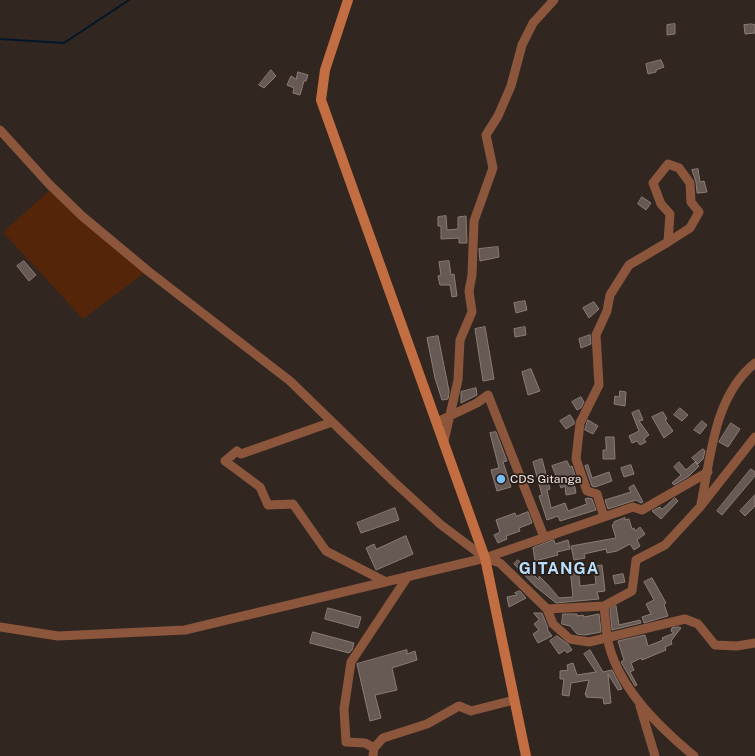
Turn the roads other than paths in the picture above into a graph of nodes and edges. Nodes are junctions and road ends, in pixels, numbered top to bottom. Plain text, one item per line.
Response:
1 (348, 0) edge
2 (554, 0) edge
3 (0, 130) edge
4 (668, 242) junction
5 (755, 363) edge
6 (450, 416) junction
7 (332, 422) junction
8 (437, 422) junction
9 (755, 438) edge
10 (444, 442) junction
11 (708, 472) junction
12 (700, 507) junction
13 (604, 517) junction
14 (544, 538) junction
15 (485, 558) junction
16 (408, 576) junction
17 (386, 582) junction
18 (604, 606) junction
19 (547, 609) junction
20 (0, 627) edge
21 (607, 637) junction
22 (755, 643) edge
23 (514, 700) junction
24 (639, 704) junction
25 (373, 752) edge
26 (526, 756) edge
27 (655, 756) edge
28 (694, 756) edge

1 - 8 main road
2 - 6 street
3 - 7 street
4 - 4 street
4 - 13 street
5 - 11 street
6 - 8 street
6 - 10 street
6 - 14 street
7 - 15 street
7 - 17 street
8 - 10 main road
9 - 12 street
10 - 15 main road
11 - 12 street
11 - 13 street
12 - 18 street
13 - 14 street
14 - 15 street
15 - 16 street
15 - 19 street
15 - 23 main road
16 - 17 street
16 - 25 street
17 - 20 street
18 - 19 street
18 - 21 street
19 - 21 street
21 - 22 street
21 - 24 street
23 - 25 street
23 - 26 main road
24 - 27 street
24 - 28 street

